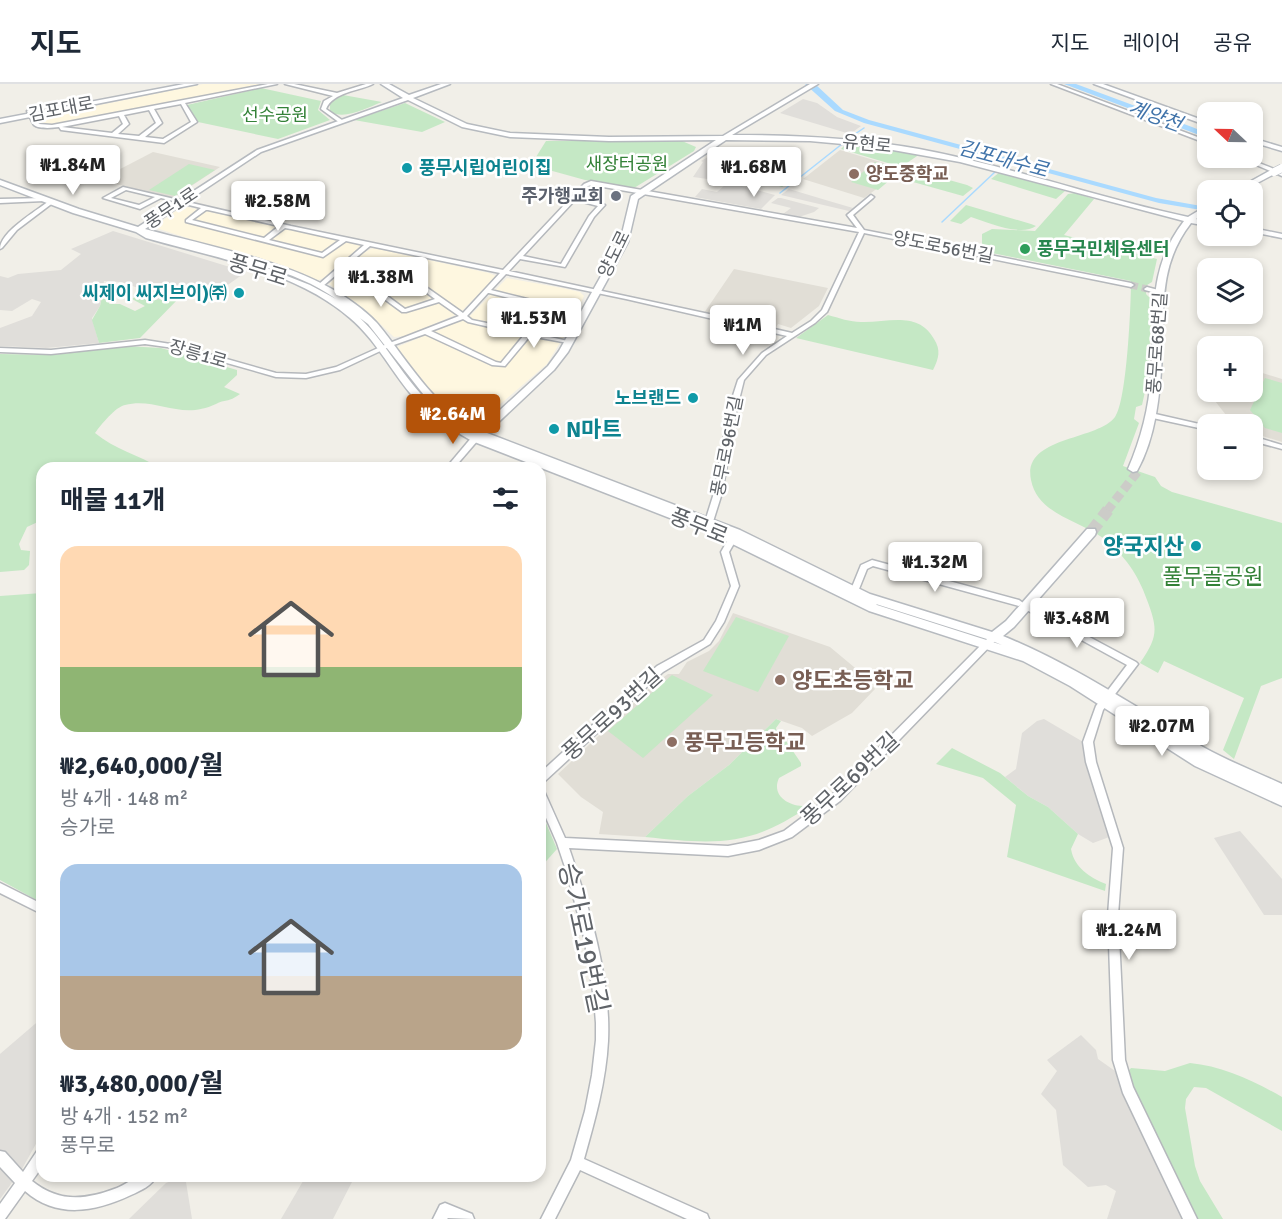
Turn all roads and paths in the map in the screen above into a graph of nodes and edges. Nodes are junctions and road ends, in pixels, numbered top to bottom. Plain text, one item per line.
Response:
1 (175, 84) edge
2 (194, 84) edge
3 (275, 84) edge
4 (287, 84) edge
5 (371, 84) edge
6 (384, 84) edge
7 (389, 84) edge
8 (446, 84) edge
9 (1053, 84) edge
10 (1098, 84) edge
11 (809, 87) edge
12 (337, 95) junction
13 (410, 97) junction
14 (182, 102) junction
15 (151, 108) junction
16 (30, 113) junction
17 (121, 114) junction
18 (0, 119) edge
19 (1197, 120) edge
20 (340, 121) junction
21 (52, 127) junction
22 (113, 135) junction
23 (140, 138) junction
24 (722, 138) junction
25 (679, 139) junction
26 (1197, 139) edge
27 (1263, 143) edge
28 (1282, 149) edge
29 (693, 155) junction
30 (1263, 167) edge
31 (1282, 168) edge
32 (1278, 173) edge
33 (1262, 180) edge
34 (0, 182) edge
35 (640, 191) junction
36 (871, 196) dead end
37 (159, 197) junction
38 (574, 198) junction
39 (0, 201) edge
40 (47, 201) junction
41 (180, 202) junction
42 (205, 208) junction
43 (1197, 213) edge
44 (1188, 220) junction
45 (1197, 221) edge
46 (283, 226) junction
47 (139, 230) junction
48 (861, 231) junction
49 (1263, 233) edge
50 (1282, 237) edge
51 (345, 239) junction
52 (264, 241) junction
53 (369, 244) junction
54 (0, 247) edge
55 (519, 257) junction
56 (348, 262) junction
57 (563, 266) junction
58 (375, 268) junction
59 (575, 268) dead end
60 (504, 273) junction
61 (321, 285) junction
62 (1131, 285) tunnel mouth
63 (1147, 289) tunnel mouth
64 (489, 291) junction
65 (593, 291) junction
66 (1160, 292) junction
67 (440, 299) junction
68 (462, 317) junction
69 (425, 331) junction
70 (530, 335) junction
71 (792, 335) junction
72 (566, 342) junction
73 (385, 347) junction
74 (0, 350) edge
75 (498, 412) junction
76 (1153, 415) junction
77 (454, 418) junction
78 (1197, 425) edge
79 (477, 435) junction
80 (1263, 441) edge
81 (1282, 447) edge
82 (455, 462) edge
83 (1136, 470) tunnel mouth
84 (708, 525) junction
85 (1088, 531) tunnel mouth
86 (734, 536) junction
87 (854, 592) junction
88 (1023, 604) junction
89 (991, 640) junction
90 (1108, 699) junction
91 (546, 774) edge
92 (1282, 790) edge
93 (1282, 800) edge
94 (546, 807) edge
95 (563, 843) junction
96 (0, 888) edge
97 (36, 906) edge
98 (0, 1157) edge
99 (577, 1162) junction
100 (36, 1165) edge
101 (140, 1182) edge
102 (24, 1184) junction
103 (0, 1215) edge
104 (440, 1219) edge
105 (467, 1219) edge
106 (548, 1219) edge
107 (702, 1219) edge
108 (1190, 1219) edge

1 - 16 street, 김포대로
2 - 16 street, 김포대로
3 - 14 street
4 - 12 street
5 - 12 street
6 - 13 street, 유현로
7 - 13 street, 유현로
8 - 13 street, 풍무1로
9 - 26 street
10 - 19 street
11 - 24 street
12 - 20 street
13 - 20 street, 풍무1로
13 - 24 street, 유현로
13 - 25 street, 유현로
14 - 15 street
14 - 23 street
15 - 17 street
15 - 23 street
16 - 18 street, 김포대로
16 - 21 street
17 - 21 street
17 - 22 street
20 - 41 street, 풍무1로
21 - 22 street
22 - 23 street
24 - 25 street, 유현로
24 - 29 street
24 - 35 street
24 - 44 street, 유현로
25 - 29 street
27 - 28 street
29 - 35 street
30 - 32 street
31 - 32 street, bridge
32 - 33 street
34 - 40 street, 풍무로
35 - 38 street, 양도로56번길
35 - 48 street, 양도로56번길
35 - 65 street, 양도로
36 - 48 street, 양도로56번길
37 - 37 street
37 - 41 street
38 - 55 street
38 - 57 street
39 - 40 street
40 - 47 street, 풍무로
40 - 54 street
41 - 42 street
41 - 47 street, 풍무1로
42 - 46 street
42 - 52 street
43 - 44 street, 풍무로68번길
44 - 45 street, 유현로
44 - 66 street, 풍무로68번길
44 - 76 street, 풍무로68번길
46 - 51 street
46 - 52 street
47 - 61 street, 풍무로
47 - 73 street, 풍무로
48 - 62 street, 양도로56번길
48 - 71 street, 풍무로96번길
49 - 50 street
51 - 52 street
51 - 53 street
53 - 56 street
53 - 60 street
55 - 57 street
55 - 60 street
56 - 58 street
56 - 61 street
57 - 59 street
58 - 67 street
58 - 67 street
60 - 64 street
60 - 65 street
61 - 73 street, 풍무로
63 - 66 street
64 - 68 street
64 - 70 street
65 - 71 street
65 - 72 street, 양도로
65 - 79 street, 양도로
66 - 76 street, 풍무로68번길
67 - 68 street
68 - 69 street, 장릉1로
68 - 70 street
69 - 70 street
69 - 73 street, 장릉1로
70 - 72 street
71 - 84 street, 풍무로96번길
72 - 75 street, 양도로
73 - 74 street, 장릉1로
73 - 77 street, 풍무로
73 - 79 street, 풍무로
75 - 77 street
75 - 79 street, 양도로
76 - 78 street
76 - 83 street, 풍무로68번길
77 - 79 street, 풍무로
79 - 82 street
79 - 84 street, 풍무로
80 - 81 street
84 - 86 street, 풍무로
85 - 88 street
86 - 87 street, 풍무로
86 - 89 street, 풍무로
86 - 91 street, 풍무로93번길
87 - 88 street
87 - 89 street, 풍무로
88 - 89 street
88 - 90 street
89 - 90 street, 풍무로
89 - 95 street, 풍무로69번길
90 - 92 street, 풍무로
90 - 93 street, 풍무로
90 - 108 street
94 - 95 street, 승가로19번길
95 - 99 street, 승가로19번길
96 - 97 street
98 - 102 street
99 - 106 street, 승가로19번길
99 - 107 street
100 - 102 street
101 - 102 street
102 - 103 street
104 - 105 street

